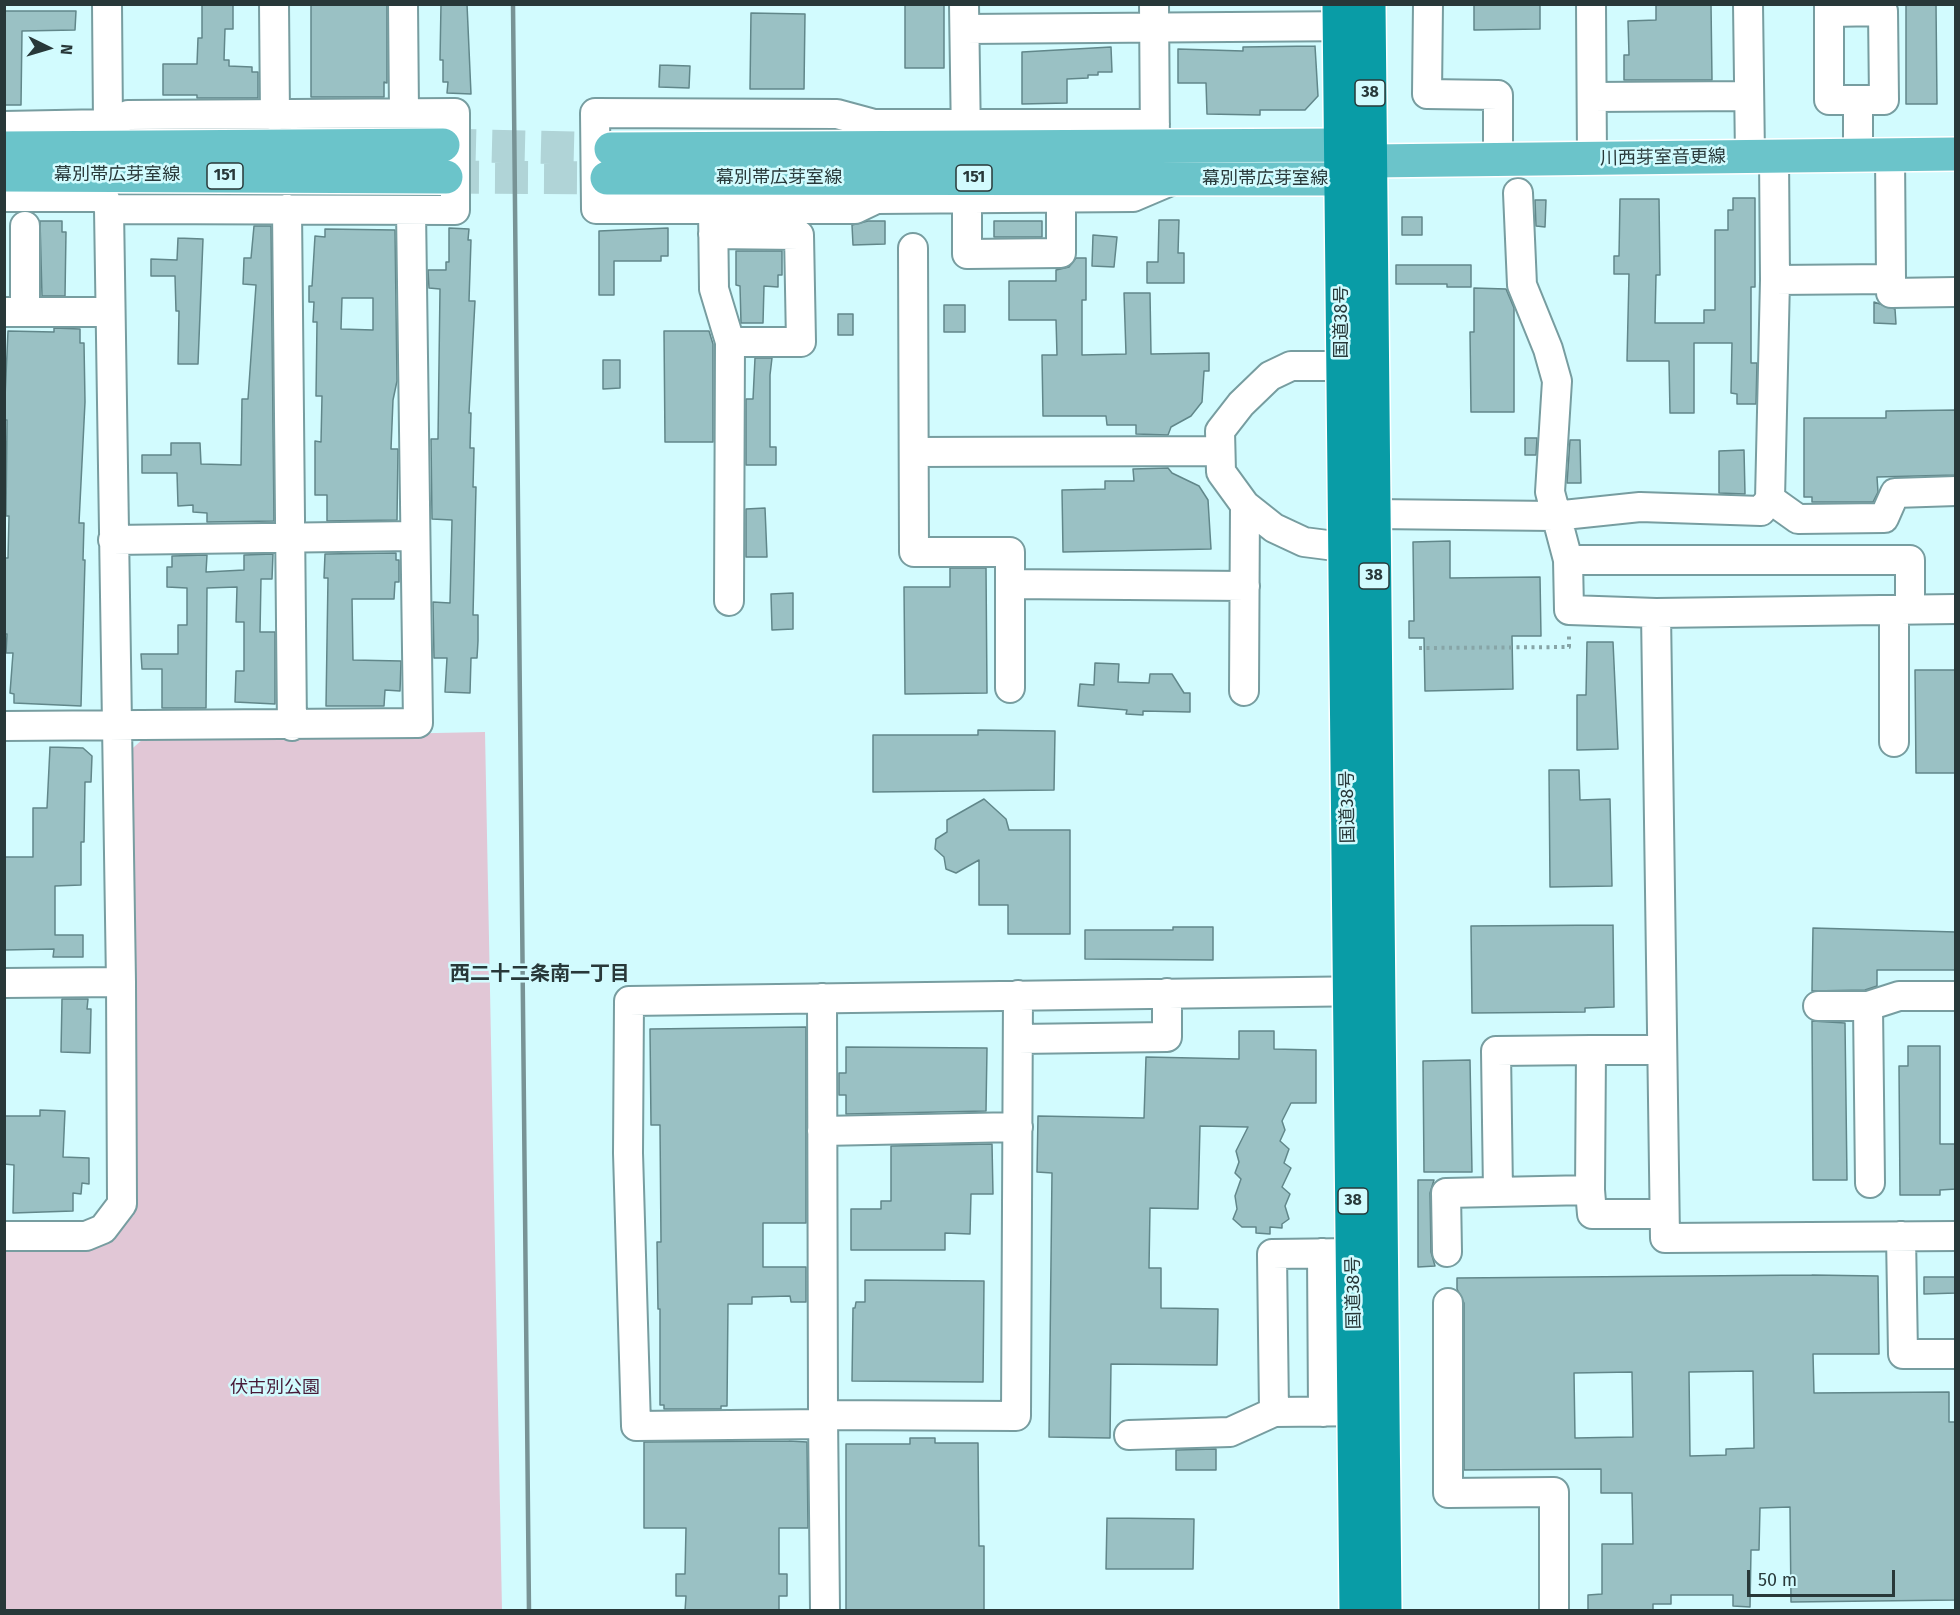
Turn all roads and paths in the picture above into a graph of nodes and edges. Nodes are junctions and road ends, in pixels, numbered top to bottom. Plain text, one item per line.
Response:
1 (107, 4) edge
2 (274, 4) edge
3 (403, 4) edge
4 (1428, 4) edge
5 (1591, 4) edge
6 (1748, 4) edge
7 (1829, 8) edge
8 (1354, 15) edge
9 (1154, 16) edge
10 (965, 17) edge
11 (1749, 96) junction
12 (1592, 97) junction
13 (1858, 100) junction
14 (404, 112) junction
15 (275, 116) junction
16 (108, 124) junction
17 (4, 126) edge
18 (966, 135) junction
19 (1155, 136) junction
20 (443, 145) tunnel mouth
21 (1340, 145) junction
22 (4, 147) edge
23 (1956, 154) edge
24 (1874, 155) junction
25 (1762, 156) junction
26 (1592, 158) junction
27 (1498, 159) junction
28 (1370, 161) junction
29 (4, 174) edge
30 (446, 177) tunnel mouth
31 (1178, 178) junction
32 (1341, 179) junction
33 (1518, 193) dead end
34 (4, 197) edge
35 (1061, 197) junction
36 (966, 198) junction
37 (109, 209) junction
38 (287, 209) junction
39 (411, 210) junction
40 (713, 221) junction
41 (25, 226) dead end
42 (913, 248) dead end
43 (1891, 279) junction
44 (1775, 280) junction
45 (1956, 292) edge
46 (15, 312) edge
47 (109, 312) junction
48 (730, 342) junction
49 (1342, 366) junction
50 (1220, 451) junction
51 (914, 452) junction
52 (1956, 491) edge
53 (1770, 499) junction
54 (1245, 505) junction
55 (1374, 514) junction
56 (1554, 516) junction
57 (289, 536) junction
58 (414, 536) junction
59 (113, 540) junction
60 (1343, 547) junction
61 (1568, 560) junction
62 (1010, 584) junction
63 (1245, 586) junction
64 (729, 601) dead end
65 (1956, 609) edge
66 (1569, 610) junction
67 (1902, 610) junction
68 (1656, 613) junction
69 (1419, 648) dead end
70 (1010, 688) dead end
71 (1244, 692) dead end
72 (115, 725) junction
73 (4, 726) edge
74 (292, 726) junction
75 (1894, 742) dead end
76 (121, 982) junction
77 (4, 983) edge
78 (1364, 991) junction
79 (1167, 993) junction
80 (1018, 995) junction
81 (1956, 996) edge
82 (822, 998) junction
83 (1818, 1006) dead end
84 (1868, 1006) junction
85 (1018, 1039) junction
86 (1591, 1050) junction
87 (1662, 1050) junction
88 (1018, 1127) junction
89 (822, 1131) junction
90 (1870, 1183) dead end
91 (1590, 1190) junction
92 (1498, 1192) junction
93 (1664, 1214) junction
94 (4, 1236) edge
95 (1901, 1236) junction
96 (1956, 1236) edge
97 (1447, 1252) dead end
98 (1338, 1253) junction
99 (1448, 1303) dead end
100 (1956, 1354) edge
101 (1354, 1411) junction
102 (1274, 1412) junction
103 (823, 1419) junction
104 (1129, 1435) dead end
105 (825, 1611) edge
106 (1356, 1611) edge
107 (1385, 1611) edge
108 (1554, 1611) edge

1 - 16 street
2 - 15 street
3 - 14 street
4 - 27 street
5 - 12 street
6 - 11 street
7 - 13 street
7 - 13 street
8 - 9 street
8 - 21 highway, 国道38号 / 38
8 - 28 highway, 国道38号 / 38
9 - 10 street
9 - 19 street
10 - 18 street
11 - 12 street
11 - 25 street
12 - 26 street
13 - 24 street
14 - 15 street
14 - 39 street
15 - 16 street
16 - 17 street
18 - 19 main road, 幕別帯広芽室線 / 151
18 - 31 main road, 幕別帯広芽室線 / 151
18 - 40 street
19 - 21 main road, 幕別帯広芽室線 / 151
20 - 22 main road, 幕別帯広芽室線 / 151
21 - 28 main road, 幕別帯広芽室線 / 151
21 - 32 highway, 国道38号 / 38
23 - 24 main road, 川西芽室音更線
24 - 25 main road, 川西芽室音更線
24 - 43 street
25 - 26 main road, 川西芽室音更線
25 - 44 street
26 - 27 main road, 川西芽室音更線
27 - 28 main road, 川西芽室音更線
28 - 32 main road, 幕別帯広芽室線
28 - 55 highway, 国道38号 / 38
29 - 30 main road, 幕別帯広芽室線 / 151
31 - 32 main road, 幕別帯広芽室線 / 151
31 - 35 street
32 - 49 highway, 国道38号 / 38
33 - 56 street
34 - 37 street
35 - 36 street
35 - 36 street
36 - 40 street
37 - 38 street
37 - 47 street
38 - 39 street
38 - 57 street
39 - 58 street
40 - 48 street
40 - 48 street
41 - 46 street
42 - 51 street
43 - 44 street
43 - 45 street
44 - 53 street
46 - 47 street
47 - 59 street
48 - 64 street
49 - 50 street
49 - 60 highway, 国道38号 / 38
50 - 51 street
50 - 54 street
51 - 62 street
52 - 53 street
53 - 56 street
54 - 60 street
54 - 63 street
55 - 56 street
55 - 78 highway, 国道38号 / 38
56 - 61 street
57 - 58 street
57 - 59 street
57 - 74 street
58 - 74 street
59 - 72 street
60 - 78 highway, 国道38号 / 38
61 - 66 street
61 - 67 street
62 - 63 street
62 - 70 street
63 - 71 street
65 - 67 street
66 - 68 street
66 - 69 path
67 - 68 street
67 - 75 street
68 - 87 street
72 - 73 street
72 - 74 street
72 - 76 street
76 - 77 street
76 - 94 street
78 - 79 street
78 - 98 highway, 国道38号 / 38
78 - 101 highway, 国道38号 / 38
79 - 80 street
79 - 85 street
80 - 82 street
80 - 85 street
81 - 84 street
82 - 89 street
82 - 103 street
83 - 84 street
84 - 90 street
85 - 88 street
86 - 87 street
86 - 91 street
86 - 92 street
87 - 93 street
88 - 89 street
88 - 103 street
89 - 103 street
91 - 92 street
91 - 93 street
92 - 97 street
93 - 95 street
95 - 96 street
95 - 100 street
98 - 101 highway, 国道38号 / 38
98 - 102 street
99 - 108 street
101 - 102 street
101 - 106 highway, 国道38号 / 38
101 - 107 highway, 国道38号 / 38
102 - 104 street
103 - 105 street

